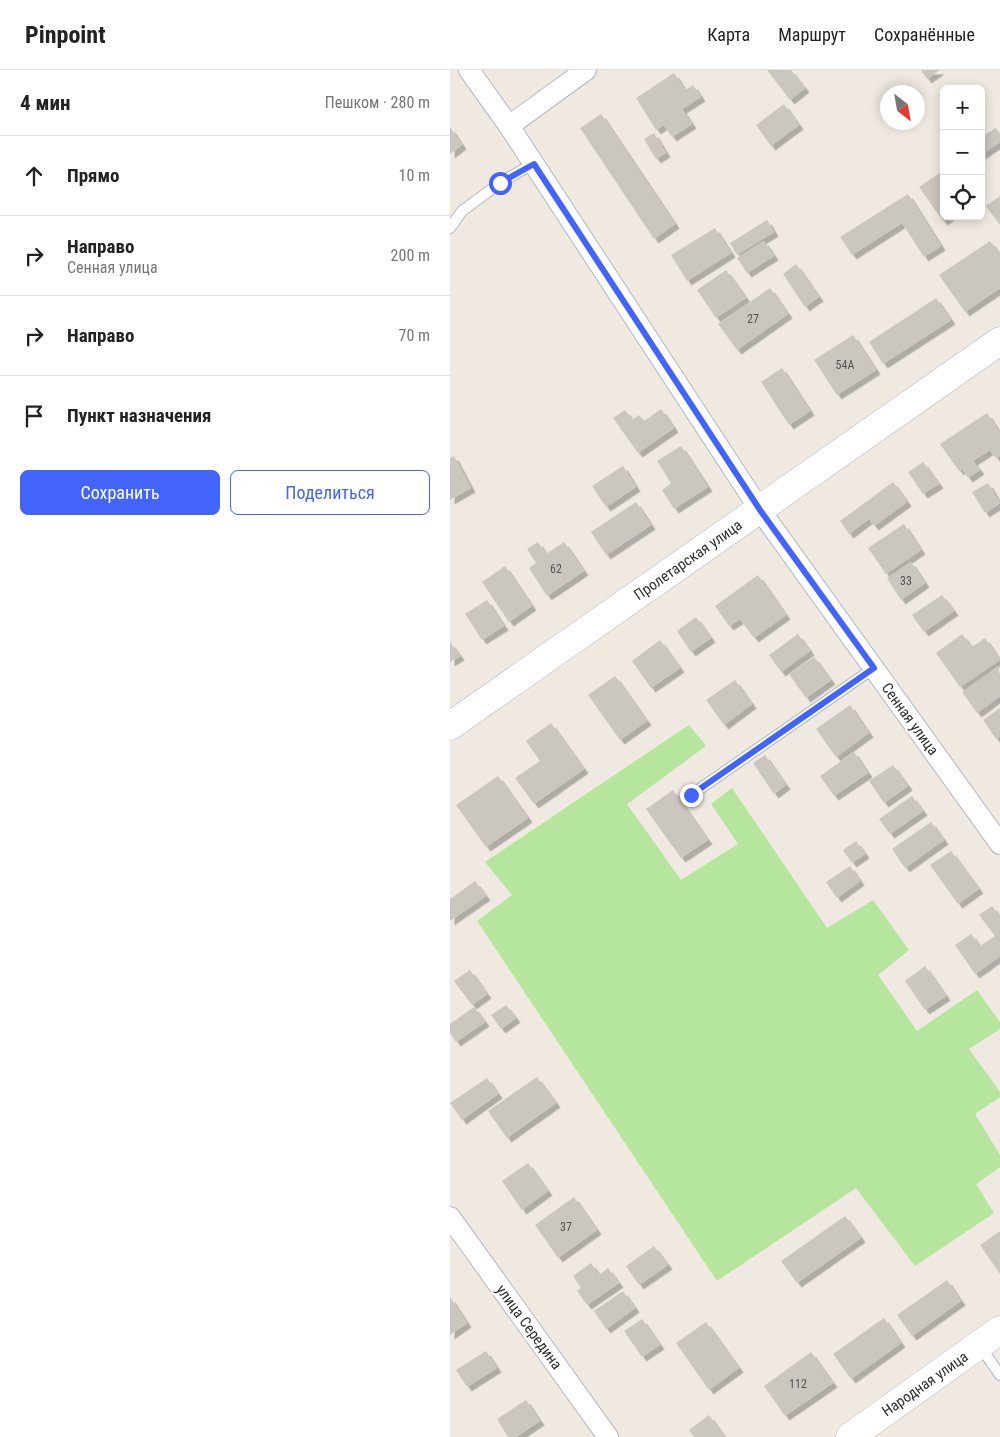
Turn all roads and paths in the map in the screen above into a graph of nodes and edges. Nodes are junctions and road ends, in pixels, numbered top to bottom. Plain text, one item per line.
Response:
1 (469, 70) edge
2 (586, 70) edge
3 (509, 126) junction
4 (534, 164) junction
5 (450, 228) edge
6 (1000, 340) edge
7 (760, 510) junction
8 (874, 668) junction
9 (450, 726) edge
10 (691, 795) dead end
11 (1000, 844) edge
12 (450, 1217) edge
13 (990, 1338) edge
14 (1000, 1375) edge
15 (608, 1437) edge
16 (850, 1437) edge

1 - 3 street, Сенная улица
2 - 3 street
3 - 4 street, Сенная улица
4 - 5 lane
4 - 7 street, Сенная улица
6 - 7 street, Пролетарская улица
7 - 8 street, Сенная улица
7 - 9 street, Пролетарская улица
8 - 10 lane
8 - 11 street, Сенная улица
12 - 15 street, улица Середина
13 - 14 lane
13 - 16 street, Народная улица

